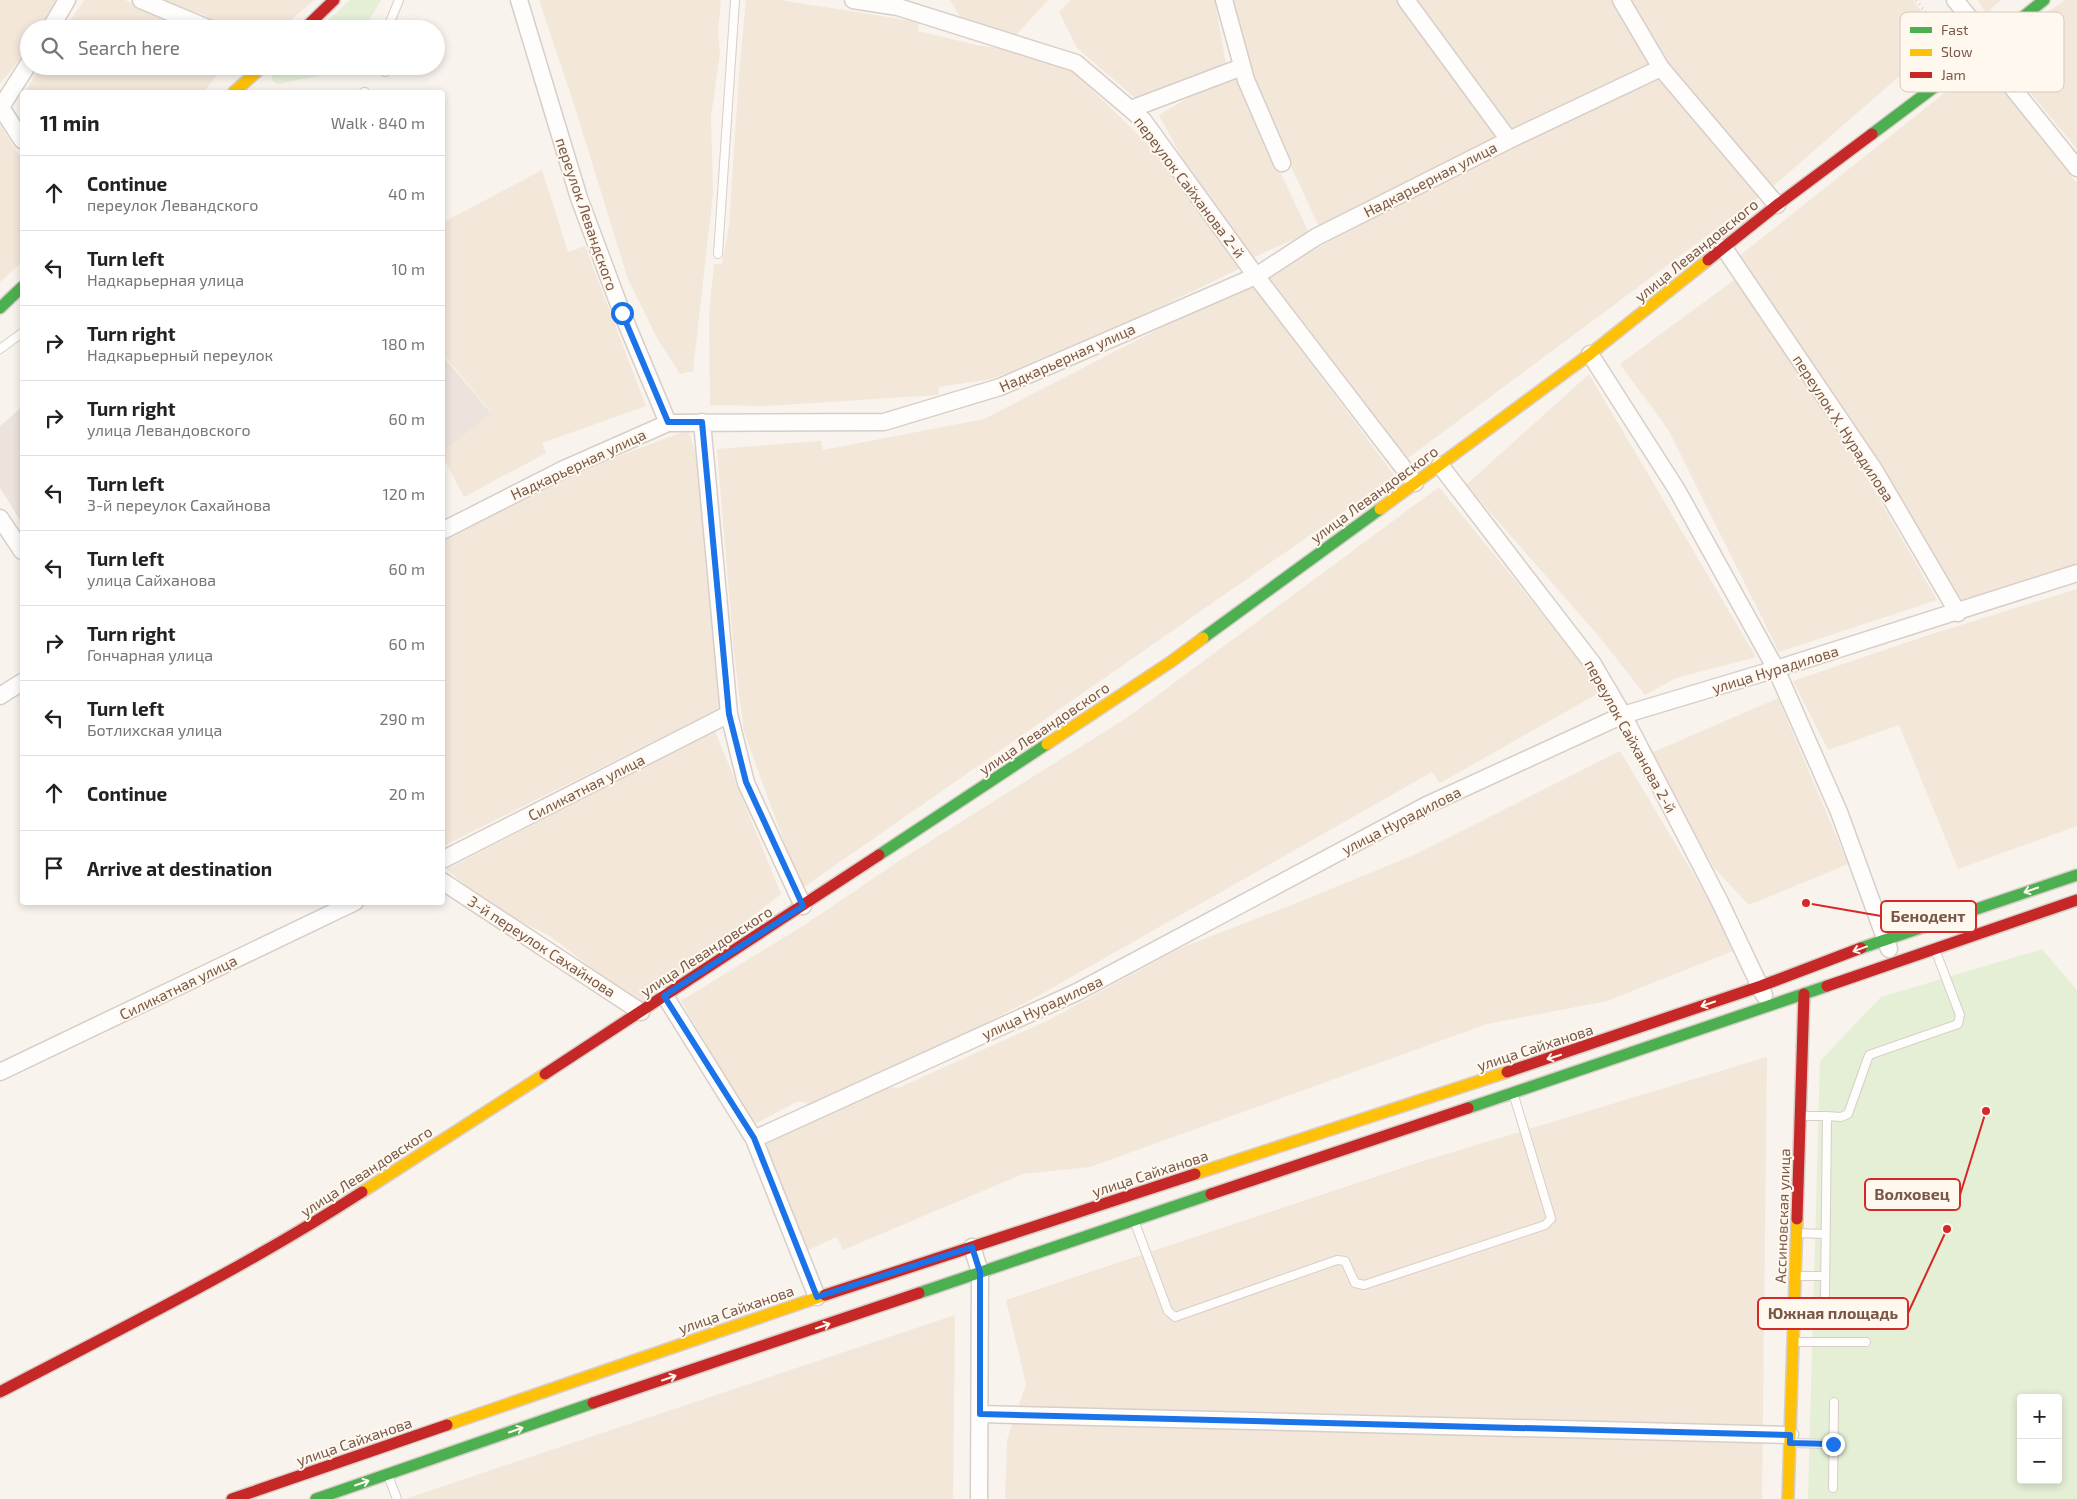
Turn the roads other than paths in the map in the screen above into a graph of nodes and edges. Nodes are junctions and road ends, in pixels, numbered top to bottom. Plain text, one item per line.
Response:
1 (67, 0) edge
2 (141, 0) edge
3 (334, 0) edge
4 (399, 0) edge
5 (519, 0) edge
6 (735, 0) edge
7 (853, 0) edge
8 (1224, 0) edge
9 (1406, 0) edge
10 (1621, 0) edge
11 (1955, 0) edge
12 (2044, 0) edge
13 (1963, 12) edge
14 (2029, 12) edge
15 (55, 20) edge
16 (189, 20) edge
17 (313, 20) edge
18 (391, 20) edge
19 (1242, 67) junction
20 (1661, 68) junction
21 (21, 75) edge
22 (251, 75) edge
23 (237, 90) edge
24 (1928, 92) edge
25 (2020, 92) edge
26 (1, 107) edge
27 (1131, 109) junction
28 (20, 137) edge
29 (1508, 140) junction
30 (1282, 163) dead end
31 (2077, 168) edge
32 (1777, 205) junction
33 (1724, 248) junction
34 (718, 254) dead end
35 (1256, 276) junction
36 (20, 289) edge
37 (0, 308) edge
38 (20, 334) edge
39 (0, 349) edge
40 (1590, 354) junction
41 (668, 422) junction
42 (702, 422) junction
43 (1440, 465) junction
44 (1415, 483) junction
45 (0, 518) edge
46 (445, 529) edge
47 (20, 547) edge
48 (2077, 573) edge
49 (1958, 612) junction
50 (1776, 669) junction
51 (20, 683) edge
52 (0, 696) edge
53 (729, 714) junction
54 (1623, 715) junction
55 (445, 858) edge
56 (2077, 875) edge
57 (445, 883) edge
58 (2077, 900) edge
59 (349, 905) edge
60 (803, 906) junction
61 (1886, 939) junction
62 (1935, 948) junction
63 (1893, 963) junction
64 (1761, 986) junction
65 (1804, 994) junction
66 (664, 996) junction
67 (1769, 1006) junction
68 (641, 1012) junction
69 (0, 1072) edge
70 (1513, 1094) junction
71 (1800, 1116) junction
72 (1827, 1116) junction
73 (754, 1138) junction
74 (1134, 1221) junction
75 (1796, 1233) junction
76 (1825, 1234) junction
77 (972, 1247) junction
78 (980, 1272) junction
79 (1795, 1276) junction
80 (1825, 1276) junction
81 (817, 1297) junction
82 (1825, 1298) dead end
83 (1793, 1342) junction
84 (1866, 1342) dead end
85 (0, 1392) edge
86 (1834, 1402) dead end
87 (980, 1414) junction
88 (1790, 1439) junction
89 (1833, 1444) junction
90 (388, 1474) junction
91 (1833, 1488) dead end
92 (232, 1499) edge
93 (316, 1499) edge
94 (397, 1499) edge
95 (979, 1499) edge
96 (1788, 1499) edge

1 - 15 street
2 - 16 street
3 - 17 main road
4 - 18 lane
5 - 41 street, переулок Левандского
6 - 34 lane
7 - 27 street, переулок Сайханова 2-й
8 - 19 street
9 - 29 street
10 - 20 street
11 - 13 street
12 - 14 main road, улица Левандовского
19 - 27 street
19 - 30 street
20 - 29 street, Надкарьерная улица
20 - 32 street
21 - 26 street
22 - 23 main road
24 - 32 main road, улица Левандовского
25 - 31 street
26 - 28 street
27 - 35 street, переулок Сайханова 2-й
29 - 35 street, Надкарьерная улица
32 - 33 main road, улица Левандовского
33 - 40 main road, улица Левандовского
33 - 49 street, переулок Х. Нурадилова
35 - 42 street, Надкарьерная улица
35 - 44 street, переулок Сайханова 2-й
36 - 37 main road
38 - 39 lane
40 - 43 main road, улица Левандовского
40 - 50 street
41 - 42 street, Надкарьерная улица
41 - 46 street, Надкарьерная улица
42 - 53 street
43 - 44 main road, улица Левандовского
43 - 54 street, переулок Сайханова 2-й
44 - 60 main road, улица Левандовского
45 - 47 street
48 - 49 street, улица Нурадилова
49 - 50 street, улица Нурадилова
50 - 54 street, улица Нурадилова
50 - 61 street
51 - 52 street
53 - 55 street, Силикатная улица
53 - 60 street
54 - 64 street, переулок Сайханова 2-й
54 - 73 street, улица Нурадилова
56 -> 61 main road, улица Сайханова
57 - 68 street, 3-й переулок Сахайнова
58 - 62 main road
59 - 69 street, Силикатная улица
60 - 66 main road, улица Левандовского
61 - 63 street
61 -> 64 main road, улица Сайханова
62 - 63 main road
62 - 72 lane
63 - 65 main road
64 - 67 street, переулок Сайханова 2-й
64 -> 77 main road, улица Сайханова
65 - 67 main road
65 - 71 main road, Ассиновская улица
66 - 68 main road, улица Левандовского
66 - 73 street
67 - 70 main road
68 - 85 main road, улица Левандовского
70 - 74 main road
70 - 74 lane
71 - 72 lane
71 - 75 main road, Ассиновская улица
72 - 76 lane
73 - 81 street
74 - 78 main road
75 - 76 lane
75 - 79 main road, Ассиновская улица
76 - 80 lane
77 - 78 street
77 - 81 main road, улица Сайханова
78 - 87 street
90 -> 78 main road
79 - 80 lane
79 - 83 main road, Ассиновская улица
80 - 82 lane
81 - 92 main road, улица Сайханова
83 - 84 lane
83 - 88 main road, Ассиновская улица
86 - 89 lane
87 - 88 street
87 - 95 street
88 - 89 lane
88 - 96 main road, Ассиновская улица
89 - 91 lane
93 -> 90 main road
90 - 94 lane

